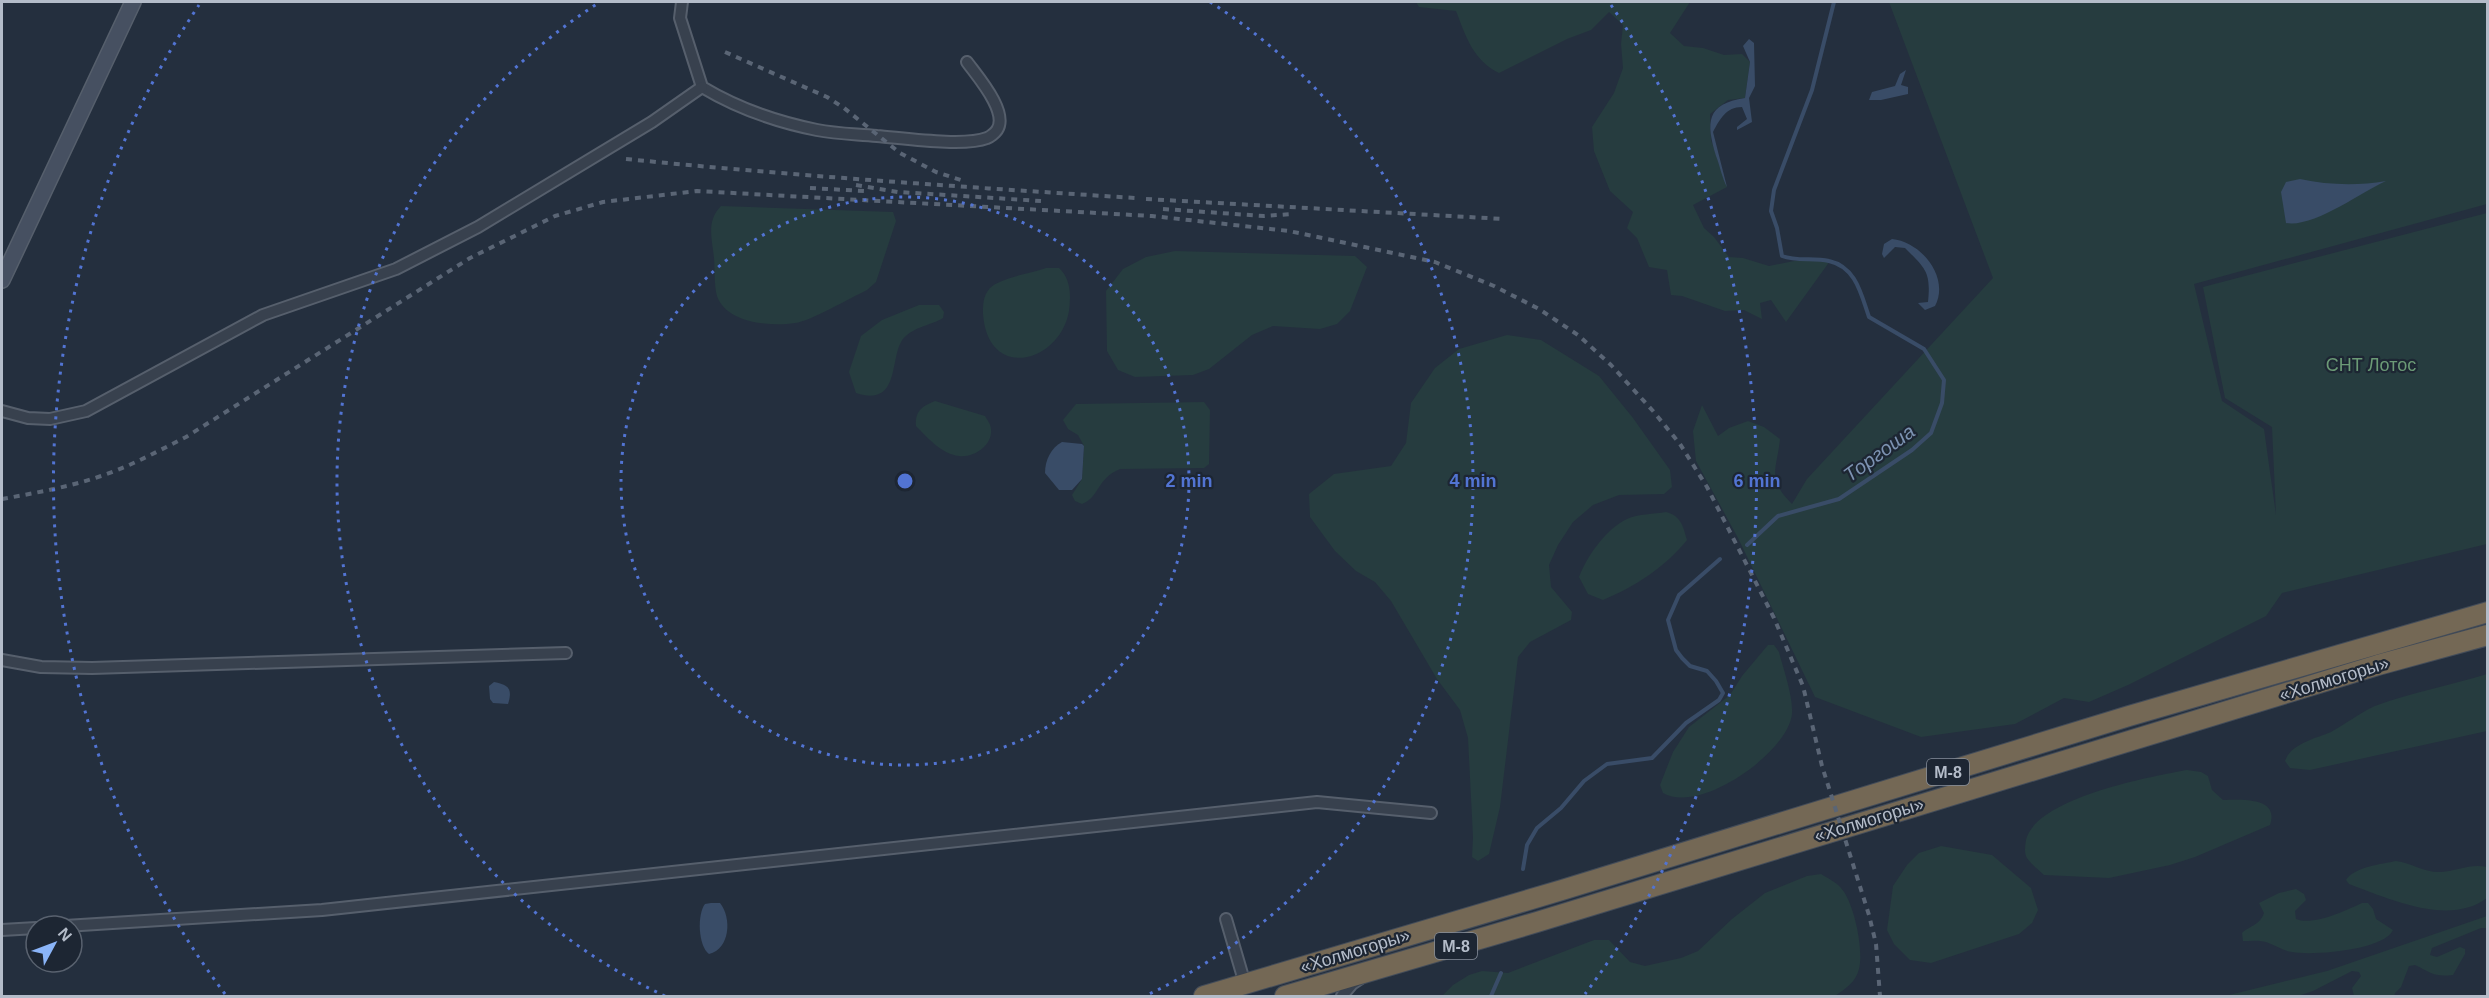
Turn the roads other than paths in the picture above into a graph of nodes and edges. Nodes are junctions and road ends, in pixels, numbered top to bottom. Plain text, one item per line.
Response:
1 (133, 2) edge
2 (682, 2) edge
3 (967, 62) dead end
4 (702, 87) junction
5 (2, 280) edge
6 (2, 411) edge
7 (2487, 612) edge
8 (2487, 635) edge
9 (566, 653) dead end
10 (2, 660) edge
11 (1431, 813) dead end
12 (1226, 919) dead end
13 (84, 925) edge
14 (24, 929) edge
15 (2, 930) edge
16 (1375, 969) junction
17 (1245, 984) junction
18 (1205, 996) edge
19 (1285, 996) edge
20 (1342, 996) edge

1 - 5 street
2 - 4 street
3 - 4 street
4 - 6 street
7 - 17 highway, «Холмогоры» / М-8
8 - 16 highway, «Холмогоры» / М-8
9 - 10 street
11 - 13 street
12 - 17 street
14 - 15 street
16 - 19 highway, «Холмогоры» / М-8
16 - 20 street
17 - 18 highway, М-8

